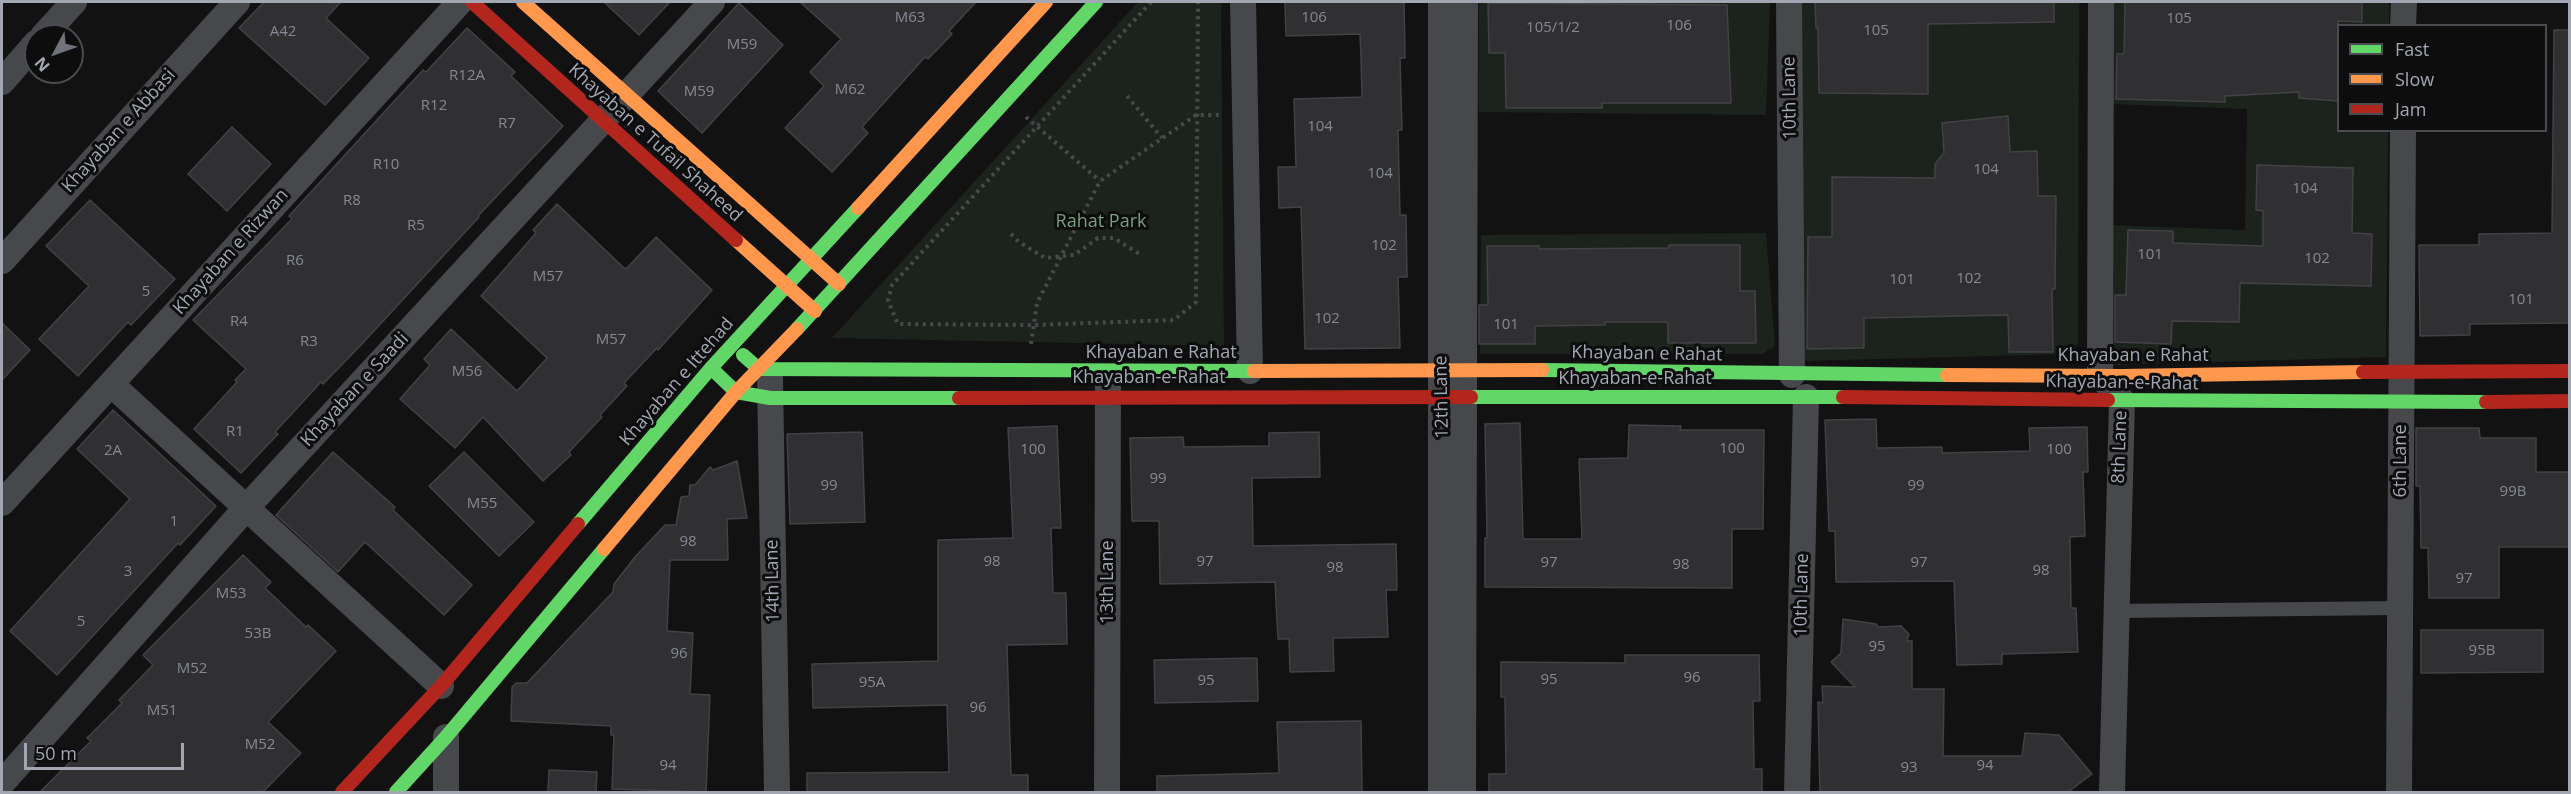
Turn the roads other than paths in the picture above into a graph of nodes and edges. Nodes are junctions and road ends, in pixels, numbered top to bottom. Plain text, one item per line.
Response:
1 (74, 2) edge
2 (237, 2) edge
3 (460, 2) edge
4 (472, 2) edge
5 (523, 2) edge
6 (712, 2) edge
7 (1046, 2) edge
8 (1096, 2) edge
9 (1243, 2) edge
10 (1441, 2) edge
11 (1465, 2) edge
12 (1789, 2) edge
13 (2101, 2) edge
14 (2404, 2) edge
15 (54, 24) edge
16 (2403, 24) edge
17 (24, 57) edge
18 (2, 82) edge
19 (627, 95) junction
20 (604, 121) junction
21 (2403, 132) edge
22 (810, 259) junction
23 (2, 261) edge
24 (839, 284) junction
25 (785, 286) junction
26 (815, 311) junction
27 (733, 346) junction
28 (711, 368) junction
29 (765, 369) junction
30 (1452, 369) junction
31 (1108, 371) junction
32 (1250, 371) junction
33 (2402, 371) junction
34 (2570, 371) edge
35 (1792, 375) junction
36 (2100, 375) junction
37 (111, 384) junction
38 (736, 392) junction
39 (1108, 396) junction
40 (1453, 397) junction
41 (1806, 397) junction
42 (770, 398) junction
43 (2122, 401) junction
44 (2570, 401) edge
45 (2401, 403) junction
46 (2, 503) edge
47 (247, 507) junction
48 (2400, 608) junction
49 (2115, 611) junction
50 (441, 686) junction
51 (446, 737) junction
52 (2, 783) edge
53 (342, 792) edge
54 (396, 792) edge
55 (446, 792) edge
56 (777, 792) edge
57 (1107, 792) edge
58 (1441, 792) edge
59 (1463, 792) edge
60 (1797, 792) edge
61 (2112, 792) edge
62 (2399, 792) edge

1 - 15 street
2 - 23 street, Khayaban e Abbasi
3 - 37 street, Khayaban e Rizwan
4 - 20 street, Khayaban e Tufail Shaheed
5 - 19 street, Khayaban e Tufail Shaheed
6 - 19 street, Khayaban e Saadi
7 - 22 street, Khayaban e Ittehad
8 - 24 street
9 - 32 street
10 - 30 street, 12th Lane
11 - 30 street, 12th Lane
12 - 35 street, 10th Lane
13 - 36 street
14 - 16 street
17 - 18 street
19 - 20 street, Khayaban e Saadi
19 - 22 street, Khayaban e Tufail Shaheed
20 - 25 street, Khayaban e Tufail Shaheed
20 - 47 street, Khayaban e Saadi
21 - 33 street, 6th Lane
22 - 24 street, Khayaban e Tufail Shaheed
22 - 25 street, Khayaban e Ittehad
24 - 26 street
25 - 26 street, Khayaban e Tufail Shaheed
25 - 27 street, Khayaban e Ittehad
26 - 29 street
27 - 28 street, Khayaban e Ittehad
27 - 29 street
28 - 38 street
28 - 50 street, Khayaban e Ittehad
29 - 31 street, Khayaban e Rahat
29 - 38 street
29 - 42 street, 14th Lane
30 - 32 street, Khayaban e Rahat
30 - 35 street, Khayaban e Rahat
30 - 40 street, 12th Lane
31 - 32 street, Khayaban e Rahat
31 - 39 street, 13th Lane
33 - 34 street, Khayaban e Rahat
33 - 36 street, Khayaban e Rahat
33 - 45 street, 6th Lane
35 - 36 street, Khayaban e Rahat
36 - 43 street, 8th Lane
37 - 46 street, Khayaban e Rizwan
37 - 47 street
38 - 42 street, Khayaban-e-Rahat
38 - 51 street
39 - 40 street, Khayaban-e-Rahat
39 - 42 street, Khayaban-e-Rahat
39 - 57 street, 13th Lane
40 - 41 street, Khayaban-e-Rahat
40 - 58 street, 12th Lane
40 - 59 street, 12th Lane
41 - 43 street, Khayaban-e-Rahat
41 - 60 street, 10th Lane
42 - 56 street, 14th Lane
43 - 45 street, Khayaban-e-Rahat
43 - 49 street, 8th Lane
44 - 45 street, Khayaban-e-Rahat
45 - 48 street, 6th Lane
47 - 50 street
47 - 52 street, Khayaban e Saadi
48 - 49 lane
48 - 62 street, 6th Lane
49 - 61 street, 8th Lane
50 - 53 street, Khayaban e Ittehad
51 - 54 street
51 - 55 street

